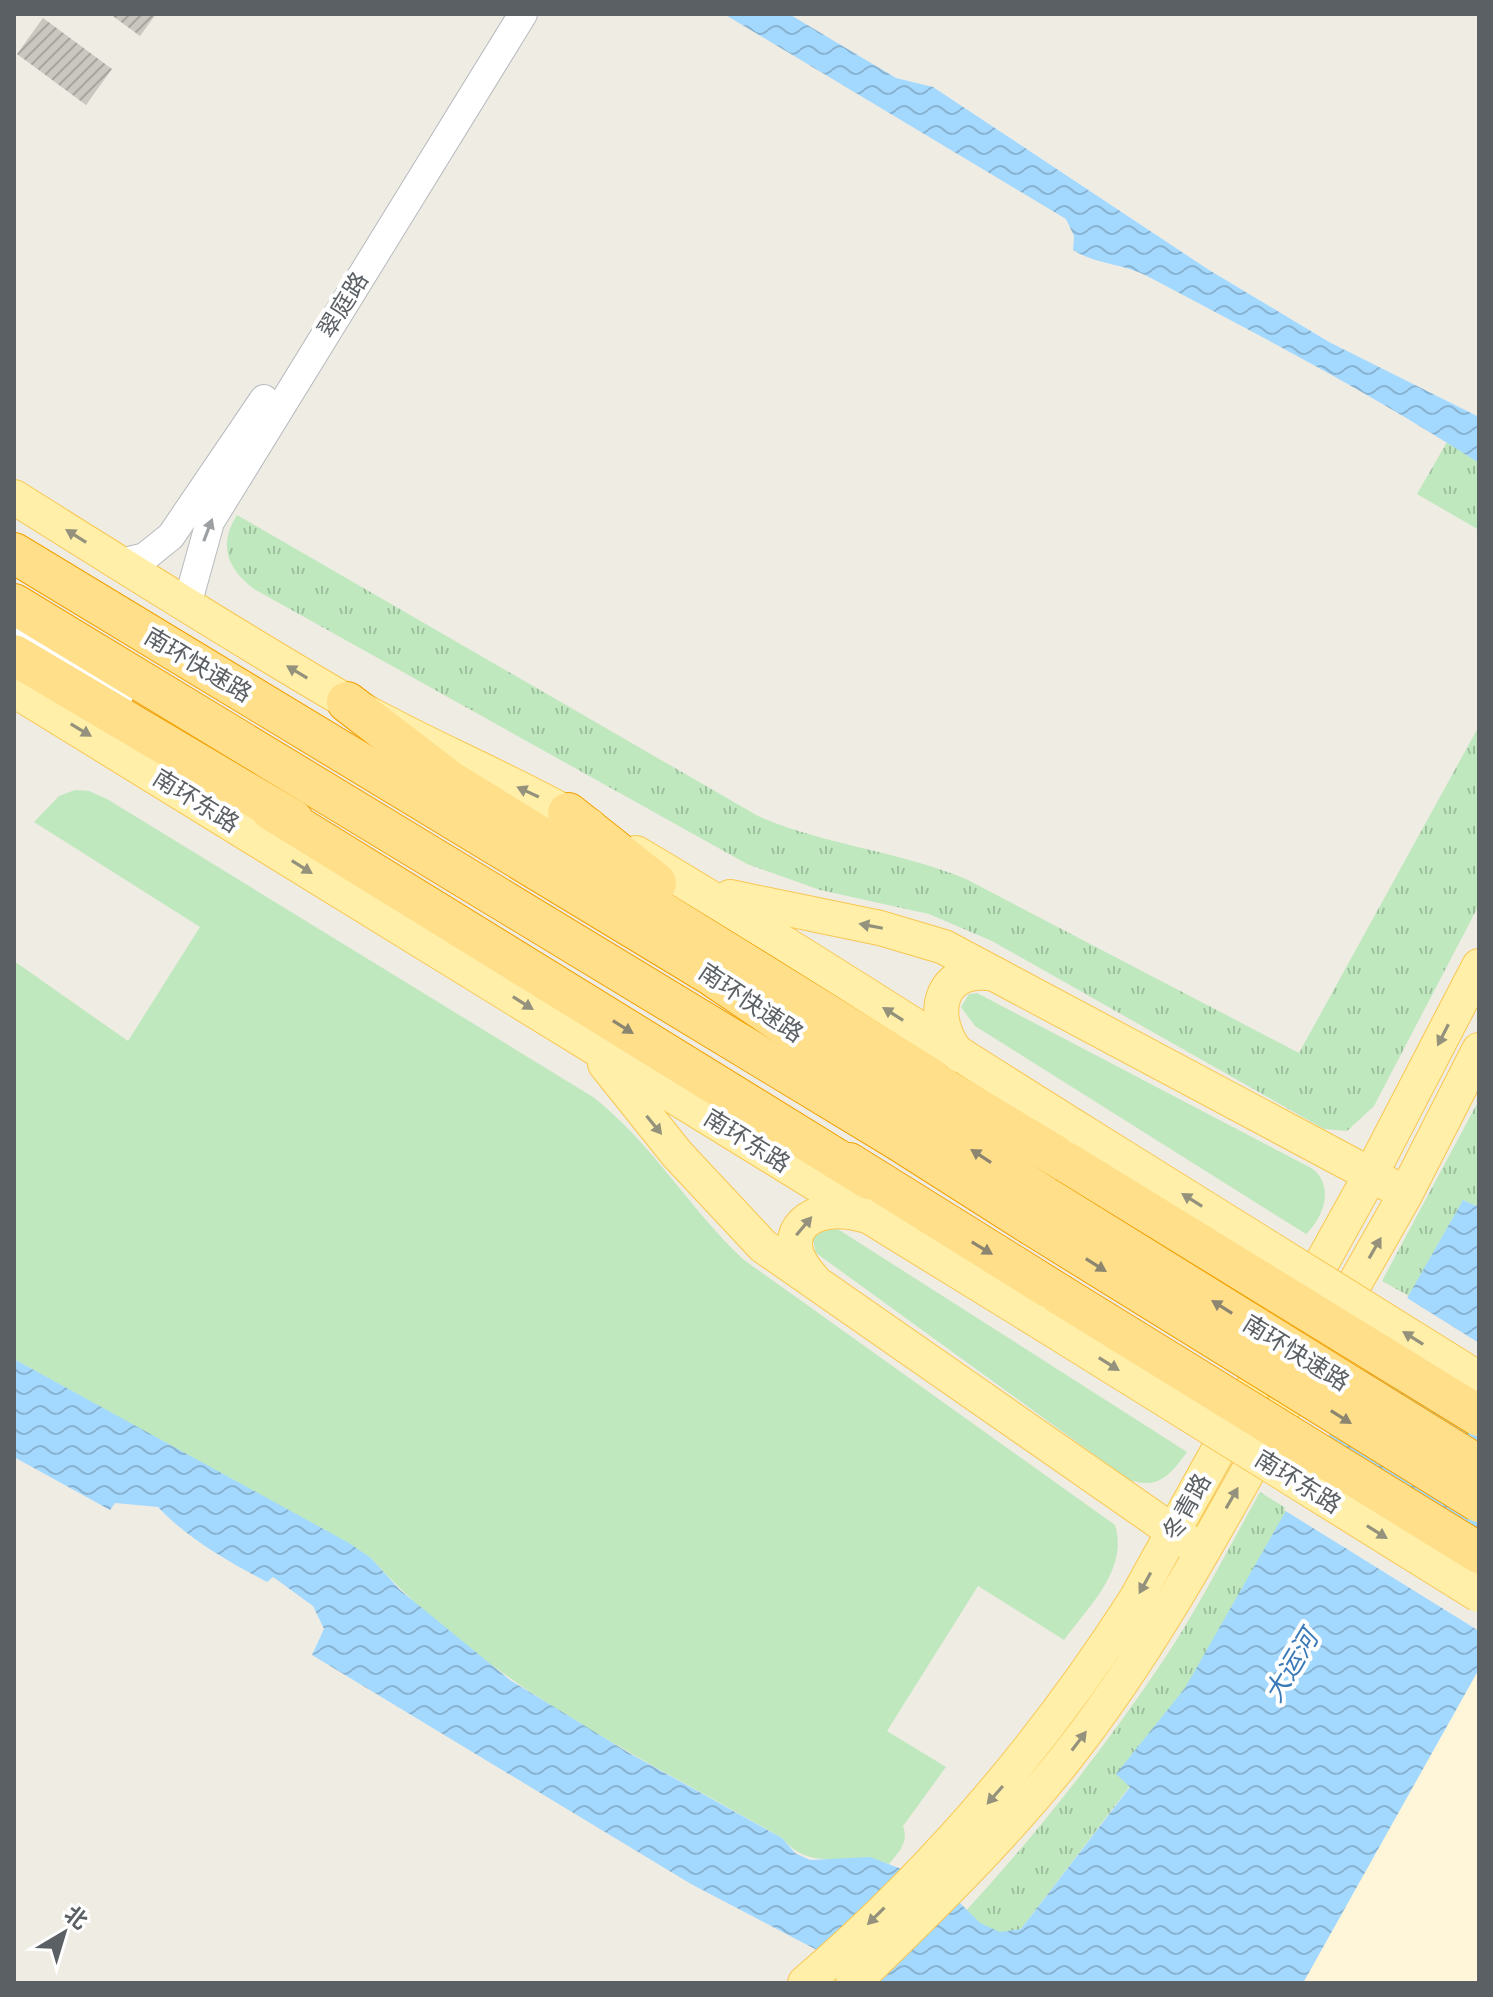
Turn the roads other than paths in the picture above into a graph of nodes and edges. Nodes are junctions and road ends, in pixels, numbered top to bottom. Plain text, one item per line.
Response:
1 (502, 14) edge
2 (523, 14) edge
3 (14, 497) edge
4 (14, 535) edge
5 (14, 553) edge
6 (120, 563) junction
7 (14, 604) edge
8 (187, 605) junction
9 (109, 612) junction
10 (14, 630) edge
11 (14, 655) edge
12 (14, 690) edge
13 (347, 702) junction
14 (293, 773) junction
15 (271, 810) junction
16 (568, 813) junction
17 (395, 865) junction
18 (694, 887) junction
19 (508, 921) junction
20 (1479, 966) edge
21 (995, 974) junction
22 (711, 975) junction
23 (806, 1010) junction
24 (671, 1021) junction
25 (587, 1042) junction
26 (1479, 1050) edge
27 (945, 1066) junction
28 (898, 1140) junction
29 (1074, 1147) junction
30 (1371, 1174) junction
31 (1405, 1195) junction
32 (870, 1198) junction
33 (1038, 1211) junction
34 (821, 1288) junction
35 (1051, 1309) junction
36 (1479, 1379) edge
37 (1479, 1416) edge
38 (1479, 1466) edge
39 (1479, 1502) edge
40 (1173, 1532) junction
41 (1202, 1551) junction
42 (1479, 1553) edge
43 (1479, 1595) edge
44 (814, 1975) edge
45 (853, 1983) edge

1 - 6 street, 翠庭路
8 -> 2 street, 翠庭路
6 -> 3 main road
4 - 9 highway
4 - 23 highway
5 - 9 highway, 南环快速路
6 - 8 main road
7 - 14 highway, 南环快速路
13 -> 8 main road
9 - 22 highway, 南环快速路
10 - 17 street
11 - 15 highway
12 -> 25 main road, 南环东路
16 -> 13 main road
13 - 23 highway
14 - 19 highway, 南环快速路
14 - 28 highway, 南环快速路
15 - 17 highway
15 -> 32 highway
16 - 18 main road
16 - 23 highway
17 - 19 highway
21 -> 18 main road
27 -> 18 main road
19 - 24 highway, 南环快速路
20 -> 30 main road, 冬青路
21 - 27 main road
21 - 30 main road
22 - 23 highway
33 -> 22 highway, 南环快速路
23 - 27 highway
24 - 28 highway, 南环快速路
24 - 32 highway
25 - 32 main road, 南环东路
25 -> 34 main road
26 - 31 main road, 冬青路
27 - 29 highway
28 - 33 highway, 南环快速路
36 -> 29 main road, bridge
29 - 37 highway, bridge
30 - 31 main road
30 - 40 main road, 冬青路
41 -> 31 main road, 冬青路
34 -> 32 main road
32 -> 35 highway
38 -> 33 highway, 南环快速路, bridge
33 -> 39 highway, 南环快速路, bridge
34 - 40 main road
35 - 42 highway, bridge
35 -> 43 main road, 南环东路, bridge
40 - 41 main road
40 -> 44 main road, 冬青路
45 -> 41 main road, 冬青路

